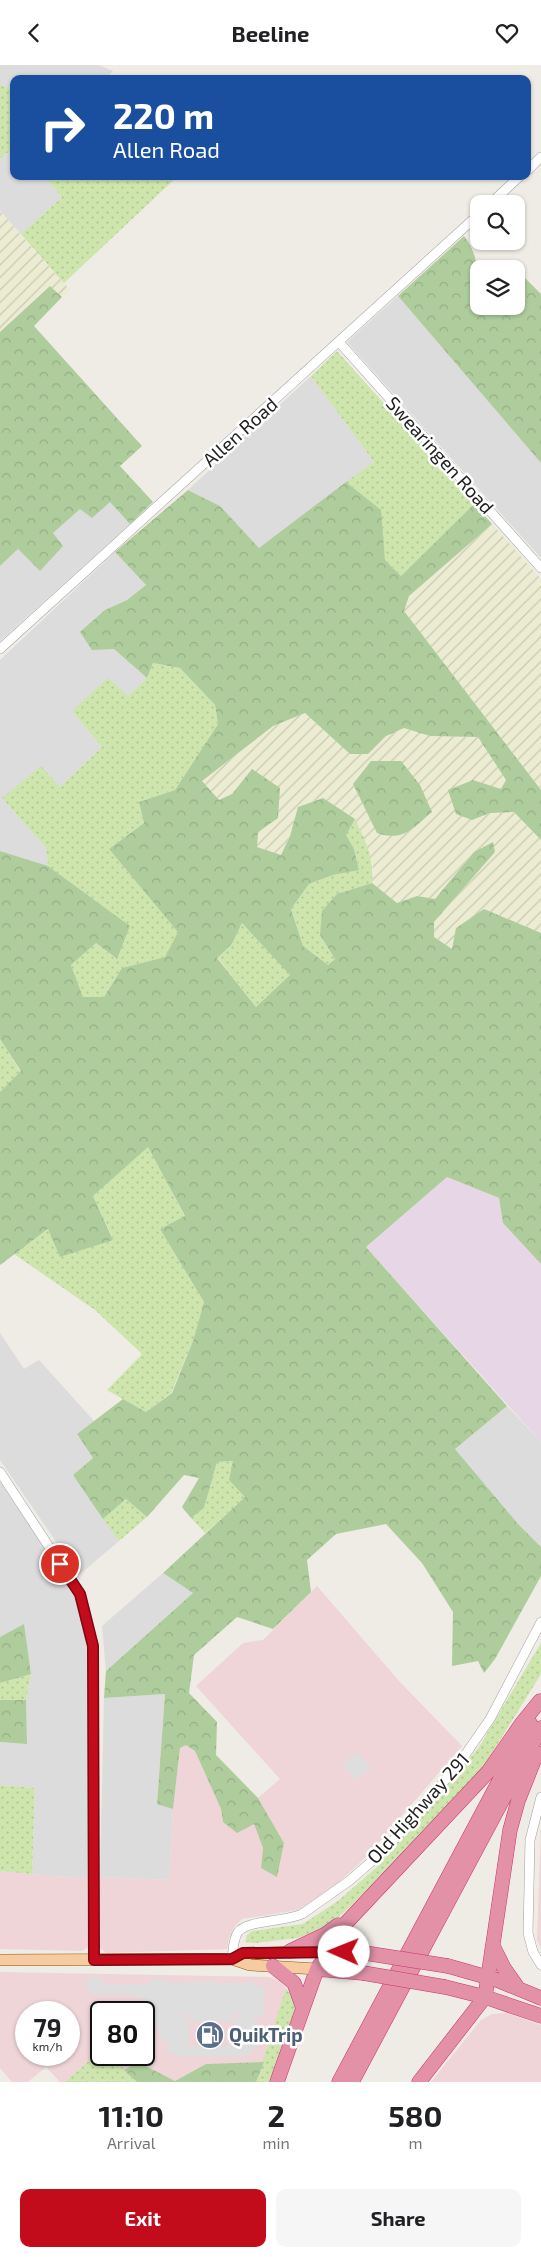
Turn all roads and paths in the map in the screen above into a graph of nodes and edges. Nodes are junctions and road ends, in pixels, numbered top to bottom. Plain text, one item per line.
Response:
1 (541, 157) edge
2 (531, 166) edge
3 (516, 180) edge
4 (500, 195) edge
5 (470, 221) edge
6 (339, 342) junction
7 (541, 568) edge
8 (0, 649) edge
9 (0, 1473) edge
10 (541, 1621) edge
11 (540, 1700) edge
12 (541, 1728) edge
13 (541, 1745) edge
14 (541, 1797) edge
15 (353, 1914) junction
16 (494, 1946) junction
17 (290, 1951) junction
18 (330, 1951) junction
19 (232, 1959) junction
20 (0, 1960) edge
21 (94, 1960) junction
22 (541, 1965) edge
23 (273, 1967) junction
24 (317, 1969) junction
25 (489, 1978) junction
26 (518, 1988) junction
27 (485, 1997) junction
28 (541, 1998) edge
29 (501, 2002) junction
30 (303, 2008) junction
31 (541, 2016) edge
32 (471, 2018) junction
33 (277, 2082) edge
34 (339, 2082) edge
35 (352, 2082) edge
36 (419, 2082) edge

1 - 2 street
3 - 4 street
5 - 6 street, Allen Road
6 - 7 street, Swearingen Road
6 - 8 street, Allen Road
9 - 21 street
10 - 19 street, Old Highway 291
11 - 15 highway
11 - 34 highway
12 - 35 highway
13 - 16 highway
14 - 22 street
15 - 17 highway
15 - 18 highway
16 - 25 highway
16 - 26 highway
17 - 18 main road
17 - 19 main road
18 - 24 highway
18 - 25 highway, bridge
19 - 21 main road
19 - 23 main road
20 - 21 main road
23 - 24 main road
23 - 30 highway
24 - 27 highway, bridge
24 - 30 highway
25 - 26 highway
25 - 27 highway
26 - 28 highway
27 - 29 highway
27 - 32 highway
29 - 31 highway
29 - 32 highway
30 - 33 highway
32 - 36 highway

